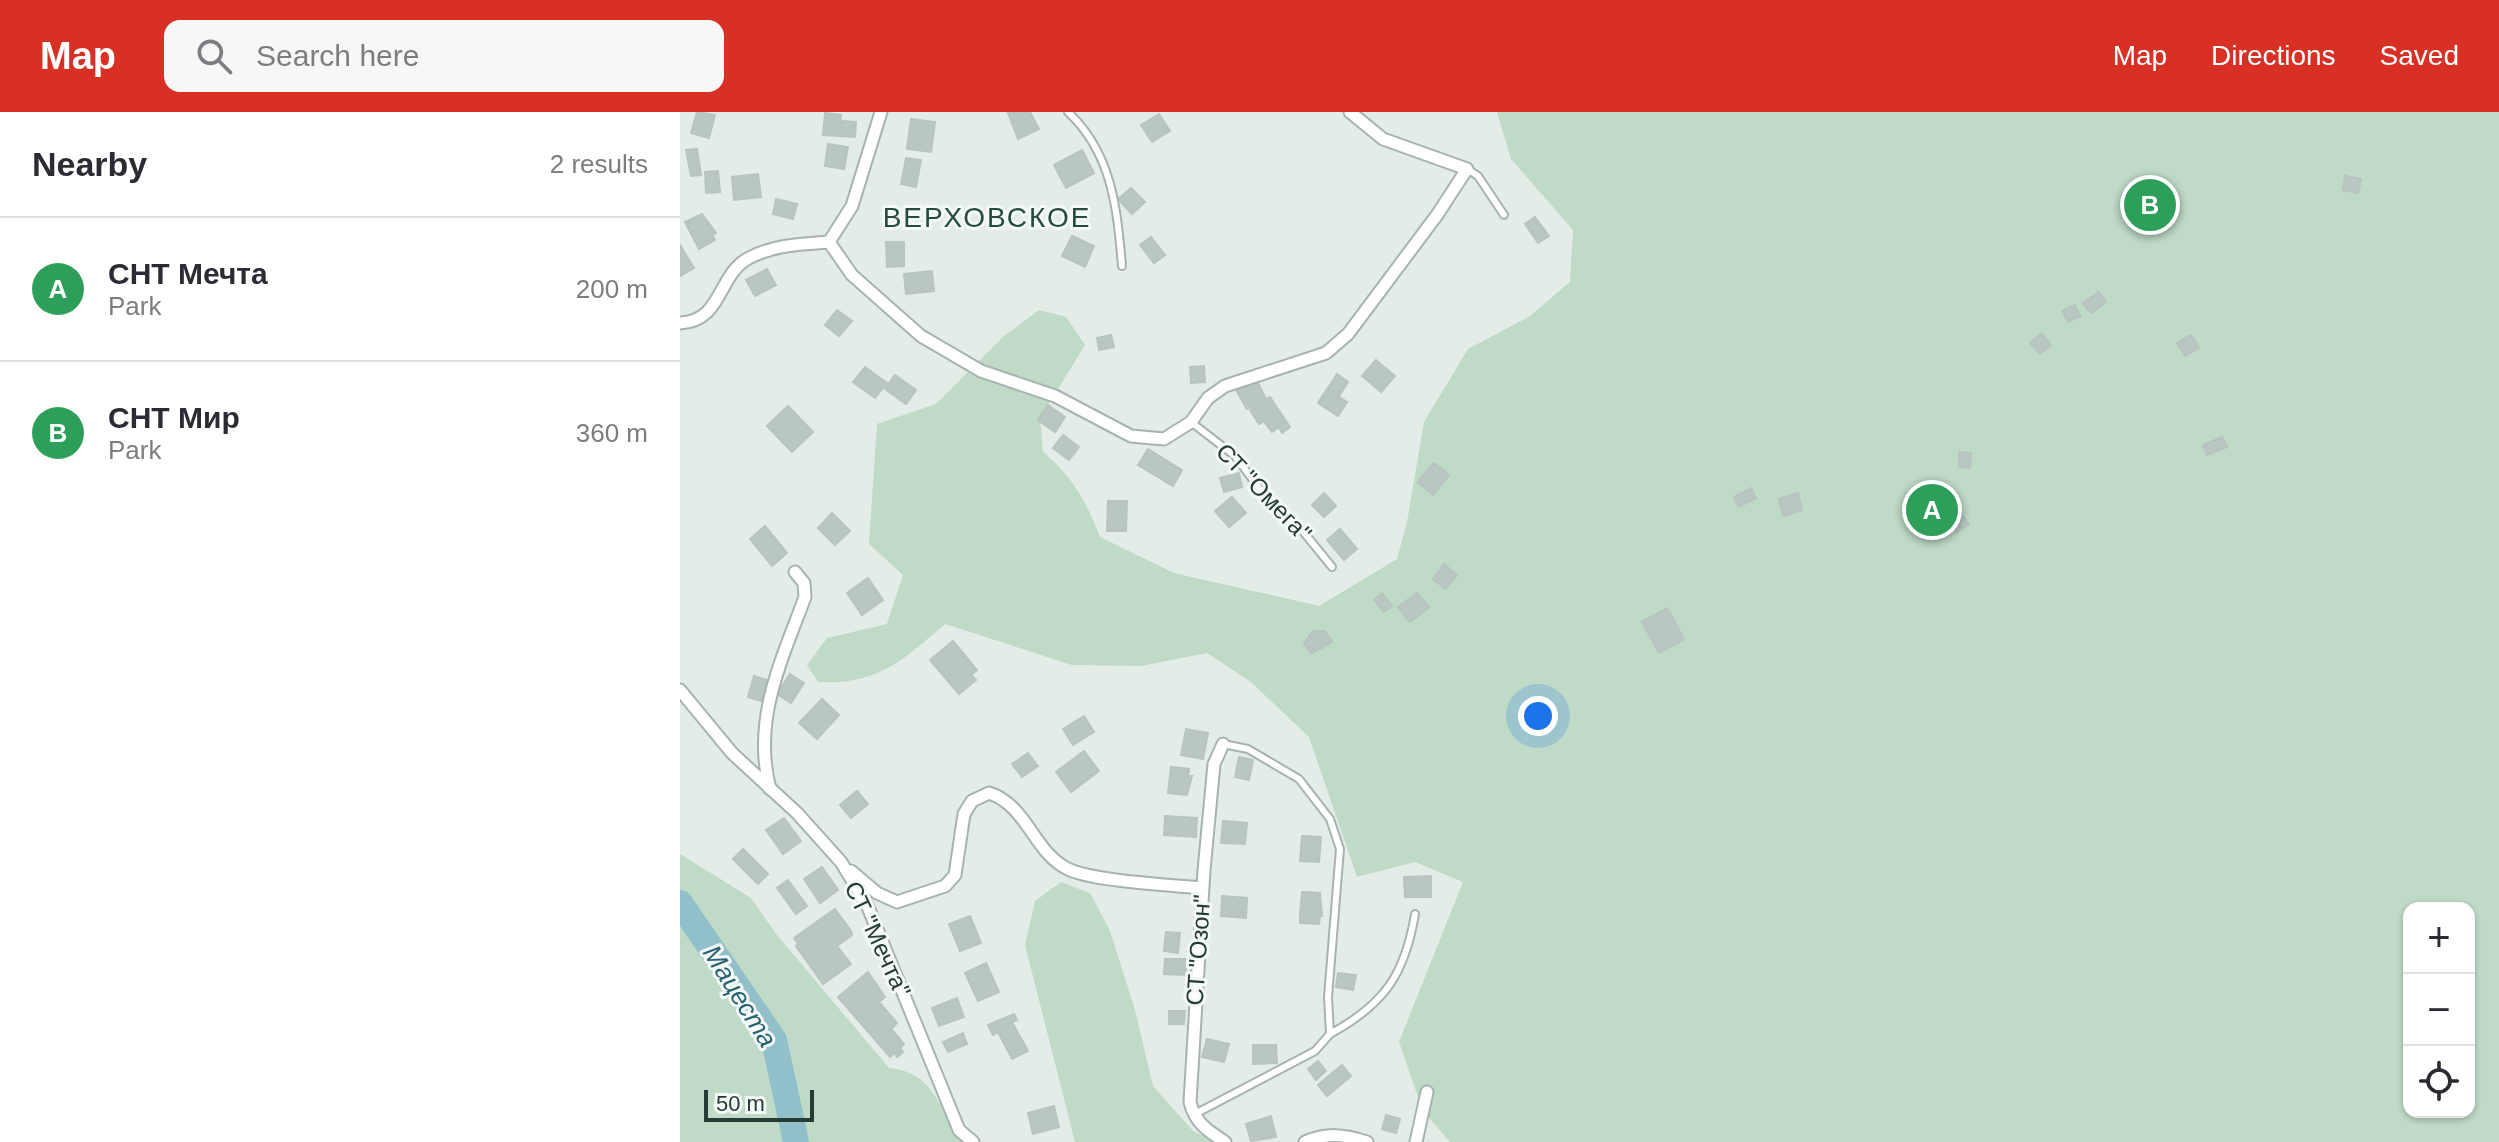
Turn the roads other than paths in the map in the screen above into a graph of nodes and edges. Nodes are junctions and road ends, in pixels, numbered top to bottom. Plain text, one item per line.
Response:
1 (881, 112) edge
2 (1068, 112) edge
3 (1350, 112) edge
4 (1467, 169) junction
5 (1504, 215) dead end
6 (829, 242) junction
7 (1122, 266) dead end
8 (680, 323) edge
9 (1191, 422) junction
10 (1332, 567) dead end
11 (795, 572) dead end
12 (680, 690) edge
13 (1223, 744) joint
14 (770, 789) junction
15 (841, 862) junction
16 (1202, 888) junction
17 (1415, 914) dead end
18 (1330, 1034) junction
19 (1427, 1092) dead end
20 (1193, 1115) junction
21 (973, 1142) edge
22 (1225, 1142) edge
23 (1305, 1142) edge
24 (1367, 1142) edge
25 (1416, 1142) edge

1 - 6 street
2 - 7 lane
3 - 4 street
4 - 5 lane
4 - 9 street
6 - 8 street
6 - 9 street
9 - 10 lane, СТ "Омега"
11 - 14 street
12 - 14 street, СТ "Мечта"
13 - 16 street, СТ "Озон"
13 - 18 lane
14 - 15 street, СТ "Мечта"
15 - 16 street
15 - 21 street, СТ "Мечта"
16 - 20 street, СТ "Озон"
17 - 18 lane
18 - 20 lane
19 - 25 street
20 - 22 street
23 - 24 street

